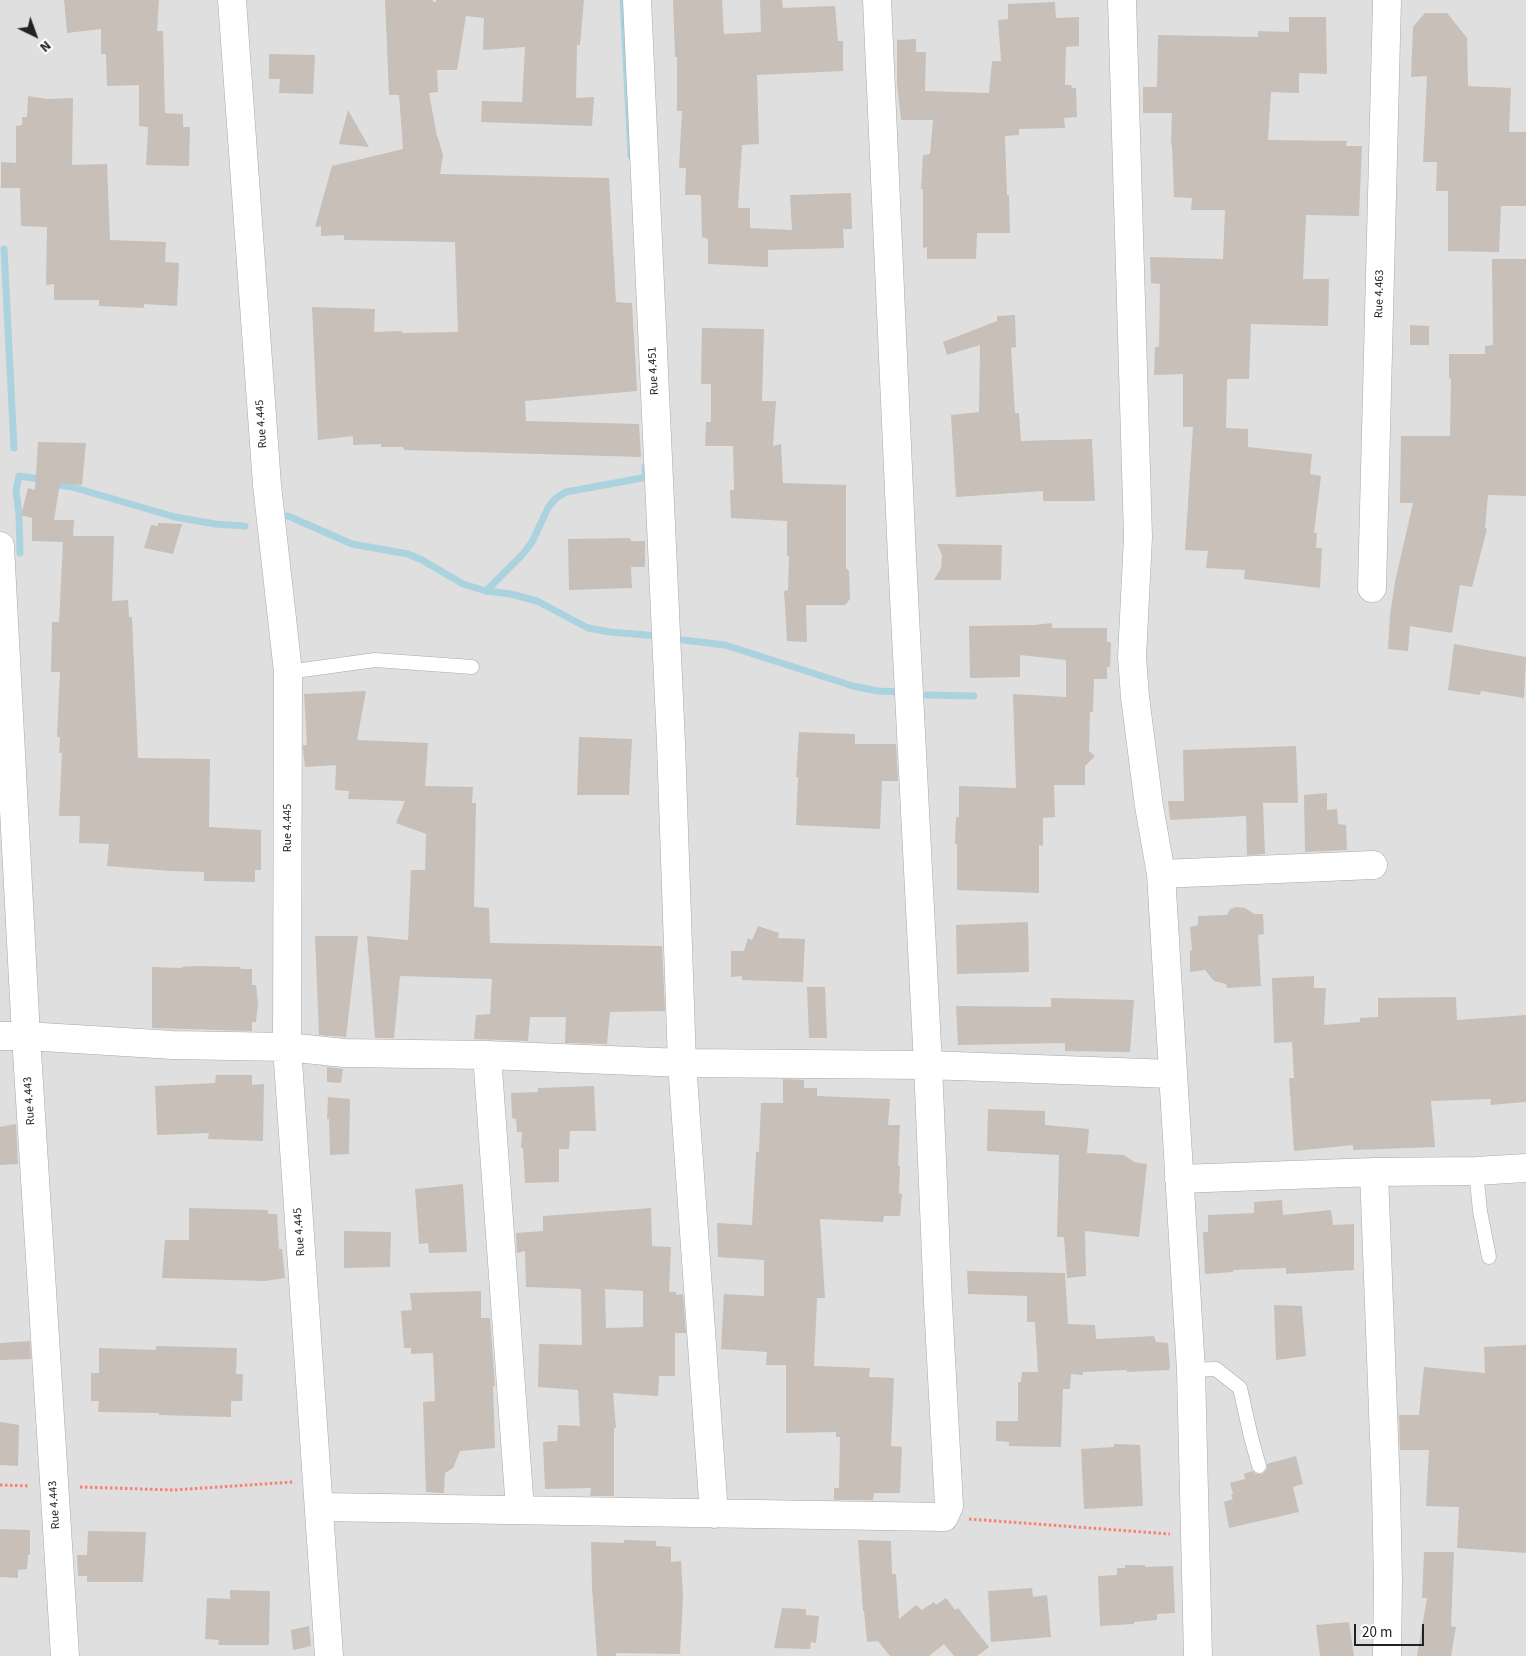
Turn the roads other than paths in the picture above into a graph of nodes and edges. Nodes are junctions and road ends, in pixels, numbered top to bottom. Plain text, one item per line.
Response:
1 (232, 0) edge
2 (637, 0) edge
3 (877, 0) edge
4 (1122, 0) edge
5 (1387, 0) edge
6 (0, 546) edge
7 (1372, 588) dead end
8 (472, 667) dead end
9 (288, 672) junction
10 (1373, 865) dead end
11 (1161, 874) junction
12 (13, 1036) edge
13 (287, 1047) junction
14 (487, 1055) junction
15 (682, 1063) junction
16 (928, 1065) junction
17 (1172, 1074) junction
18 (1526, 1168) edge
19 (1476, 1171) junction
20 (1374, 1172) junction
21 (1179, 1179) junction
22 (1489, 1257) dead end
23 (1191, 1370) junction
24 (1259, 1466) dead end
25 (318, 1494) junction
26 (520, 1510) junction
27 (714, 1514) junction
28 (65, 1656) edge
29 (329, 1656) edge
30 (1198, 1656) edge
31 (1387, 1656) edge

1 - 9 street, Rue 4.445
2 - 15 street, Rue 4.451
3 - 16 street
4 - 11 street
5 - 7 street, Rue 4.463
6 - 12 street, Rue 4.443
8 - 9 lane
9 - 13 street, Rue 4.445
10 - 11 street
11 - 17 street
12 - 13 street
12 - 28 street, Rue 4.443
13 - 14 street
13 - 25 street, Rue 4.445
14 - 15 street
14 - 26 street
15 - 16 street
15 - 27 street, Rue 4.451
16 - 17 street
16 - 27 street
17 - 21 street
18 - 19 street
19 - 20 street
19 - 22 lane
20 - 21 street
20 - 31 street
21 - 23 street
23 - 24 lane
23 - 30 street
25 - 26 street
25 - 29 street, Rue 4.445
26 - 27 street

